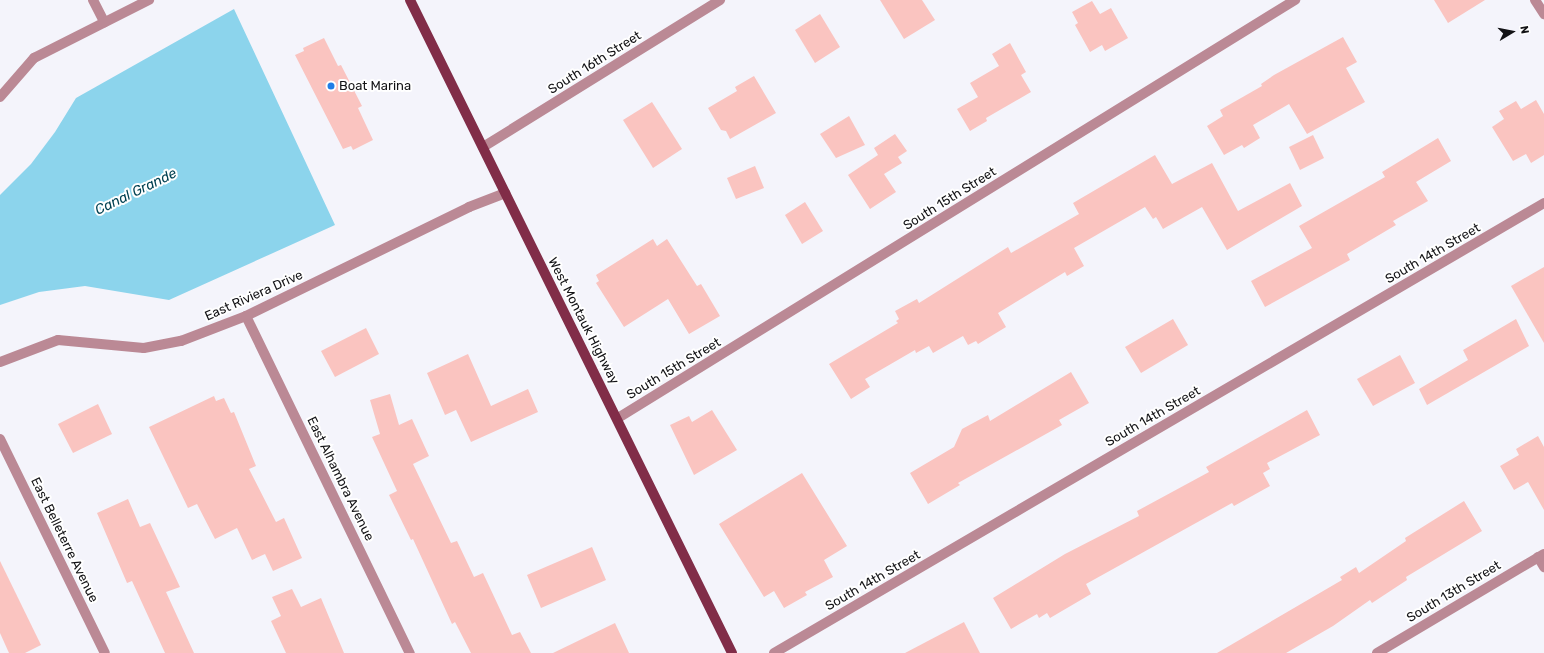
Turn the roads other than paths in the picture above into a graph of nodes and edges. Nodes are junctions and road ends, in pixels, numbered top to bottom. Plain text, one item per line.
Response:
1 (93, 0) edge
2 (149, 0) edge
3 (410, 0) edge
4 (720, 0) edge
5 (1295, 0) edge
6 (1536, 0) edge
7 (1544, 14) edge
8 (104, 22) junction
9 (0, 97) edge
10 (483, 147) junction
11 (505, 193) junction
12 (1544, 203) edge
13 (246, 316) junction
14 (0, 362) edge
15 (618, 418) junction
16 (0, 439) edge
17 (1541, 556) edge
18 (1544, 567) edge
19 (105, 653) edge
20 (410, 653) edge
21 (732, 653) edge
22 (774, 653) edge
23 (1377, 653) edge

1 - 8 street
2 - 8 street
3 - 10 main road, West Montauk Highway
4 - 10 street, South 16th Street
5 - 15 street, South 15th Street
6 - 7 street
8 - 9 street
10 - 11 main road, West Montauk Highway
11 - 13 street, East Riviera Drive
11 - 15 main road, West Montauk Highway
12 - 22 street, South 14th Street
13 - 14 street, East Riviera Drive
13 - 20 street, East Alhambra Avenue
15 - 21 main road, West Montauk Highway
16 - 19 street, East Belleterre Avenue
17 - 18 street
17 - 23 street, South 13th Street

